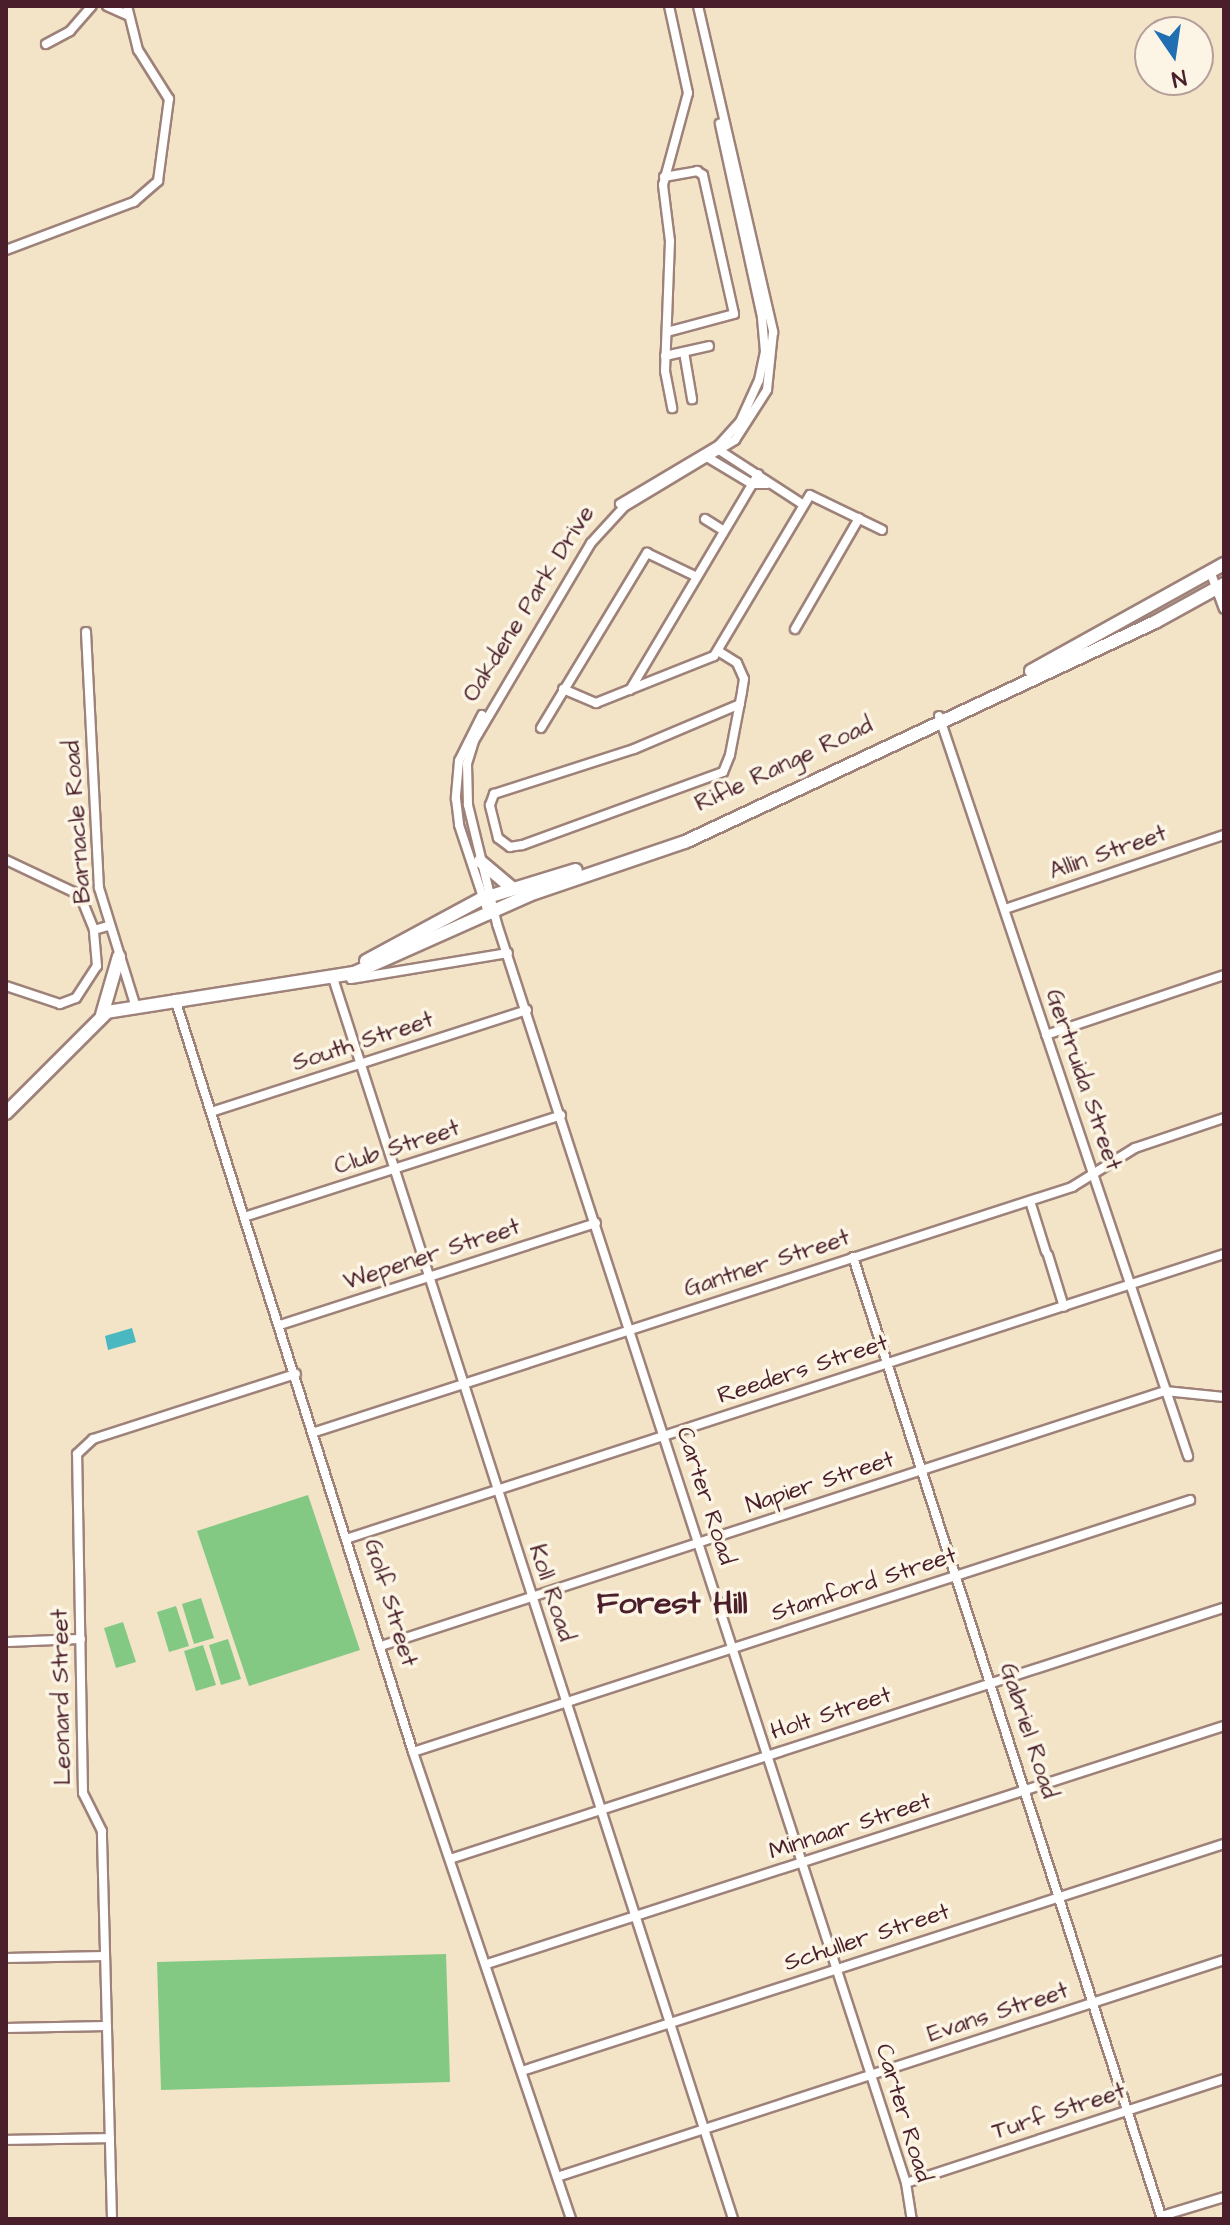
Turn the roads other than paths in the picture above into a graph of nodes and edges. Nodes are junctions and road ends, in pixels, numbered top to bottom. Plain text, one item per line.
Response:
1 (92, 6) edge
2 (107, 6) edge
3 (669, 6) edge
4 (696, 6) edge
5 (128, 11) edge
6 (46, 44) dead end
7 (664, 177) junction
8 (6, 250) edge
9 (667, 332) junction
10 (709, 346) dead end
11 (684, 352) junction
12 (665, 356) junction
13 (692, 399) dead end
14 (672, 408) dead end
15 (718, 450) junction
16 (707, 456) junction
17 (758, 474) junction
18 (752, 484) junction
19 (767, 484) junction
20 (802, 504) junction
21 (859, 518) junction
22 (705, 519) dead end
23 (882, 530) dead end
24 (724, 531) junction
25 (1224, 564) edge
26 (1210, 571) junction
27 (697, 577) junction
28 (1221, 586) edge
29 (1224, 609) edge
30 (795, 629) dead end
31 (86, 632) dead end
32 (718, 651) junction
33 (563, 689) junction
34 (629, 691) junction
35 (740, 704) junction
36 (940, 719) junction
37 (541, 728) dead end
38 (462, 777) junction
39 (1224, 835) edge
40 (6, 860) edge
41 (480, 861) junction
42 (512, 888) junction
43 (486, 897) junction
44 (1005, 909) junction
45 (491, 910) junction
46 (108, 926) junction
47 (94, 930) junction
48 (508, 953) junction
49 (119, 956) junction
50 (350, 972) junction
51 (1224, 975) edge
52 (334, 980) junction
53 (6, 986) edge
54 (175, 998) junction
55 (135, 1004) junction
56 (527, 1010) junction
57 (102, 1015) junction
58 (1046, 1035) junction
59 (358, 1065) junction
60 (211, 1112) junction
61 (6, 1113) edge
62 (561, 1115) junction
63 (1224, 1118) edge
64 (394, 1170) junction
65 (1094, 1176) junction
66 (1030, 1201) junction
67 (244, 1217) junction
68 (596, 1223) junction
69 (1224, 1254) edge
70 (853, 1257) junction
71 (428, 1277) junction
72 (1130, 1286) junction
73 (1064, 1307) junction
74 (280, 1325) junction
75 (629, 1328) junction
76 (887, 1364) junction
77 (296, 1374) junction
78 (463, 1384) junction
79 (1165, 1391) junction
80 (1224, 1397) edge
81 (315, 1432) junction
82 (665, 1435) junction
83 (1188, 1456) dead end
84 (922, 1472) junction
85 (498, 1491) junction
86 (1190, 1500) dead end
87 (349, 1538) junction
88 (700, 1543) junction
89 (956, 1577) junction
90 (532, 1597) junction
91 (1223, 1608) edge
92 (81, 1639) junction
93 (6, 1642) edge
94 (384, 1645) junction
95 (733, 1648) junction
96 (991, 1682) junction
97 (565, 1703) junction
98 (1224, 1726) edge
99 (413, 1752) junction
100 (768, 1756) junction
101 (1026, 1790) junction
102 (599, 1810) junction
103 (1224, 1844) edge
104 (453, 1858) junction
105 (803, 1863) junction
106 (1060, 1897) junction
107 (634, 1917) junction
108 (105, 1956) junction
109 (6, 1958) edge
110 (1224, 1960) edge
111 (487, 1964) junction
112 (836, 1969) junction
113 (1094, 2003) junction
114 (669, 2023) junction
115 (107, 2026) junction
116 (6, 2028) edge
117 (522, 2071) junction
118 (871, 2076) junction
119 (1224, 2079) edge
120 (1130, 2109) junction
121 (705, 2130) junction
122 (110, 2138) junction
123 (6, 2140) edge
124 (557, 2177) junction
125 (906, 2183) junction
126 (1224, 2197) edge
127 (1162, 2218) edge
128 (112, 2219) edge
129 (571, 2219) edge
130 (733, 2219) edge
131 (912, 2219) edge

1 - 6 street
2 - 5 street
3 - 7 street
4 - 15 street, Oakdene Park Drive
5 - 8 street
7 - 9 street
7 - 9 street
9 - 12 street
10 - 11 street
11 - 12 street
11 - 13 street
12 - 14 street
15 - 16 street, Oakdene Park Drive
15 - 17 street
16 - 18 street
16 - 38 street, Oakdene Park Drive
17 - 18 street
17 - 19 street
18 - 19 street
18 - 24 street
19 - 20 street
20 - 21 street
20 - 32 street
21 - 23 street
21 - 30 street
22 - 24 street
24 - 27 street
25 - 26 main road, Rifle Range Road
26 - 28 street
26 - 36 main road, Rifle Range Road
27 - 33 street
27 - 34 street
28 - 29 street
28 - 36 main road, Rifle Range Road
31 - 46 street, Barnacle Road
32 - 34 street
32 - 35 street
33 - 34 street
33 - 37 street
35 - 35 street
36 - 42 main road, Rifle Range Road
36 - 44 street, Gertruida Street
36 - 45 main road, Rifle Range Road
38 - 41 street, Oakdene Park Drive
38 - 43 street, Oakdene Park Drive
39 - 44 street, Allin Street
40 - 47 street
41 - 42 main road
41 - 43 street, Oakdene Park Drive
42 - 43 main road, Rifle Range Road
43 - 45 street, Oakdene Park Drive
43 - 50 main road, Rifle Range Road
44 - 58 street, Gertruida Street
45 - 48 street, Carter Road
45 - 50 main road, Rifle Range Road
46 - 47 street
46 - 49 street, Barnacle Road
47 - 53 street
48 - 52 street
48 - 56 street, Carter Road
49 - 55 street, Barnacle Road
49 - 57 main road
50 - 52 main road
51 - 58 street
52 - 54 main road
52 - 59 street, Koll Road
54 - 55 main road
54 - 60 street, Golf Street
55 - 57 main road
56 - 59 street, South Street
56 - 62 street, Carter Road
57 - 61 main road
58 - 65 street, Gertruida Street
59 - 60 street, South Street
59 - 64 street, Koll Road
60 - 67 street, Golf Street
62 - 64 street, Club Street
62 - 68 street, Carter Road
63 - 65 street, Gantner Street
64 - 67 street, Club Street
64 - 71 street, Koll Road
65 - 66 street, Gantner Street
65 - 72 street, Gertruida Street
66 - 70 street, Gantner Street
66 - 73 street
67 - 74 street, Golf Street
68 - 71 street, Wepener Street
68 - 75 street, Carter Road
69 - 72 street, Reeders Street
70 - 75 street, Gantner Street
70 - 76 street, Gabriel Road
71 - 74 street, Wepener Street
71 - 78 street, Koll Road
72 - 73 street, Reeders Street
72 - 79 street, Gertruida Street
73 - 76 street, Reeders Street
74 - 77 street, Golf Street
75 - 78 street, Gantner Street
75 - 82 street, Carter Road
76 - 82 street, Reeders Street
76 - 84 street, Gabriel Road
77 - 81 street, Golf Street
77 - 92 street, Leonard Street
78 - 81 street, Gantner Street
78 - 85 street, Koll Road
79 - 80 street, Napier Street
79 - 83 street, Gertruida Street
79 - 84 street, Napier Street
81 - 87 street, Golf Street
82 - 85 street, Reeders Street
82 - 88 street, Carter Road
84 - 88 street, Napier Street
84 - 89 street, Gabriel Road
85 - 87 street, Reeders Street
85 - 90 street, Koll Road
86 - 89 street, Stamford Street
87 - 94 street, Golf Street
88 - 90 street, Napier Street
88 - 95 street, Carter Road
89 - 95 street, Stamford Street
89 - 96 street, Gabriel Road
90 - 94 street, Napier Street
90 - 97 street, Koll Road
91 - 96 street, Holt Street
92 - 93 street
92 - 108 street, Leonard Street
94 - 99 street, Golf Street
95 - 97 street, Stamford Street
95 - 100 street, Carter Road
96 - 100 street, Holt Street
96 - 101 street, Gabriel Road
97 - 99 street, Stamford Street
97 - 102 street, Koll Road
98 - 101 street, Minnaar Street
99 - 104 street, Golf Street
100 - 102 street, Holt Street
100 - 105 street, Carter Road
101 - 105 street, Minnaar Street
101 - 106 street, Gabriel Road
102 - 104 street, Holt Street
102 - 107 street, Koll Road
103 - 106 street, Schuller Street
104 - 111 street, Golf Street
105 - 107 street, Minnaar Street
105 - 112 street, Carter Road
106 - 112 street, Schuller Street
106 - 113 street, Gabriel Road
107 - 111 street, Minnaar Street
107 - 114 street, Koll Road
108 - 109 street
108 - 115 street, Leonard Street
110 - 113 street, Evans Street
111 - 117 street, Golf Street
112 - 114 street, Schuller Street
112 - 118 street, Carter Road
113 - 118 street, Evans Street
113 - 120 street, Gabriel Road
114 - 117 street, Schuller Street
114 - 121 street, Koll Road
115 - 116 street
115 - 122 street, Leonard Street
117 - 124 street, Golf Street
118 - 121 street, Evans Street
118 - 125 street, Carter Road
119 - 120 street, Turf Street
120 - 125 street, Turf Street
120 - 127 street, Gabriel Road
121 - 124 street, Evans Street
121 - 130 street, Koll Road
122 - 123 street
122 - 128 street, Leonard Street
124 - 129 street, Golf Street
125 - 131 street, Carter Road
126 - 127 street

